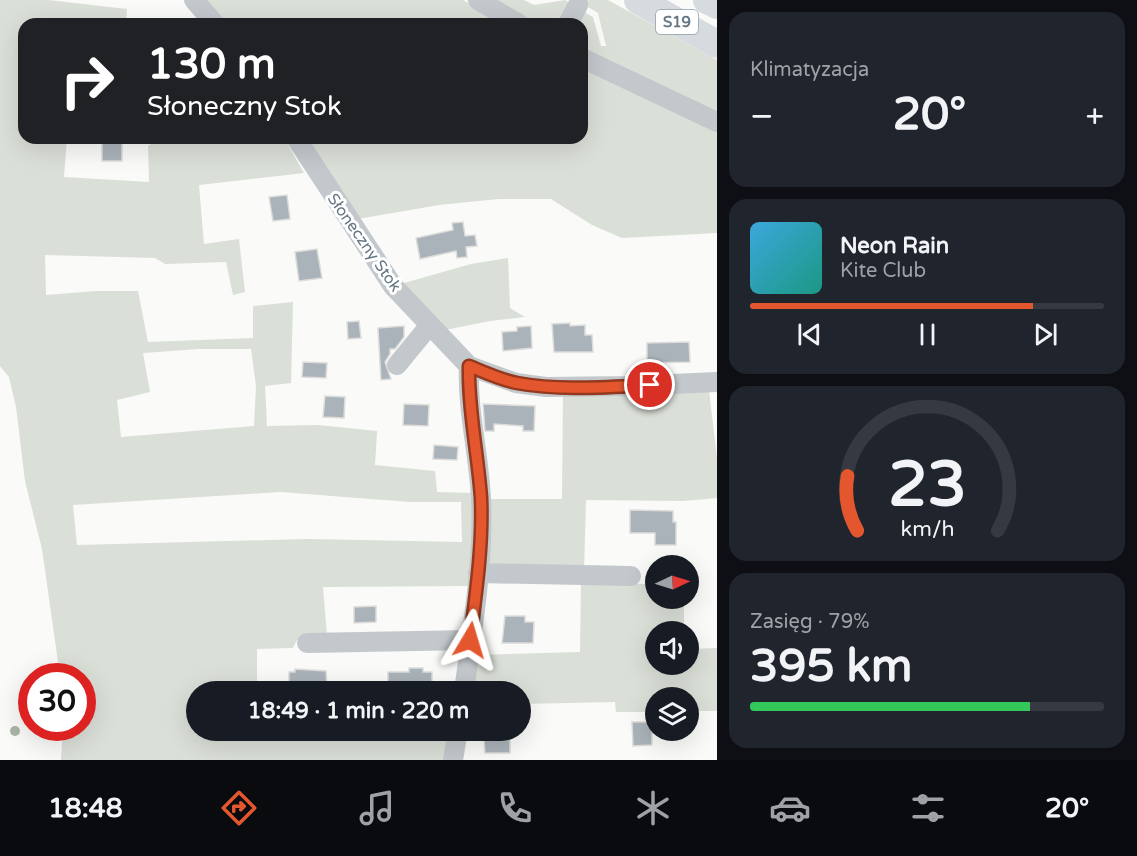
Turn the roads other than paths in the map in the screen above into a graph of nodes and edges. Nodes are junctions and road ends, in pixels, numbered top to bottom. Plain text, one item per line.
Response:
1 (194, 0) edge
2 (478, 0) edge
3 (638, 0) edge
4 (707, 0) edge
5 (578, 5) dead end
6 (717, 5) edge
7 (210, 18) edge
8 (509, 18) edge
9 (571, 18) edge
10 (717, 44) edge
11 (588, 61) edge
12 (717, 122) edge
13 (300, 144) edge
14 (429, 326) junction
15 (398, 365) dead end
16 (469, 366) junction
17 (717, 382) edge
18 (478, 573) junction
19 (632, 576) dead end
20 (470, 640) junction
21 (307, 643) dead end
22 (465, 681) edge
23 (456, 741) edge
24 (453, 760) edge

1 - 7 street
2 - 8 street
3 - 10 highway, S19
4 - 6 highway, S19
5 - 9 street
11 - 12 street
13 - 14 street, Słoneczny Stok
14 - 15 street
14 - 16 street, Słoneczny Stok
16 - 17 street, Słoneczny Stok
16 - 18 street
18 - 19 street
18 - 20 street
20 - 21 street
20 - 22 street
23 - 24 street

